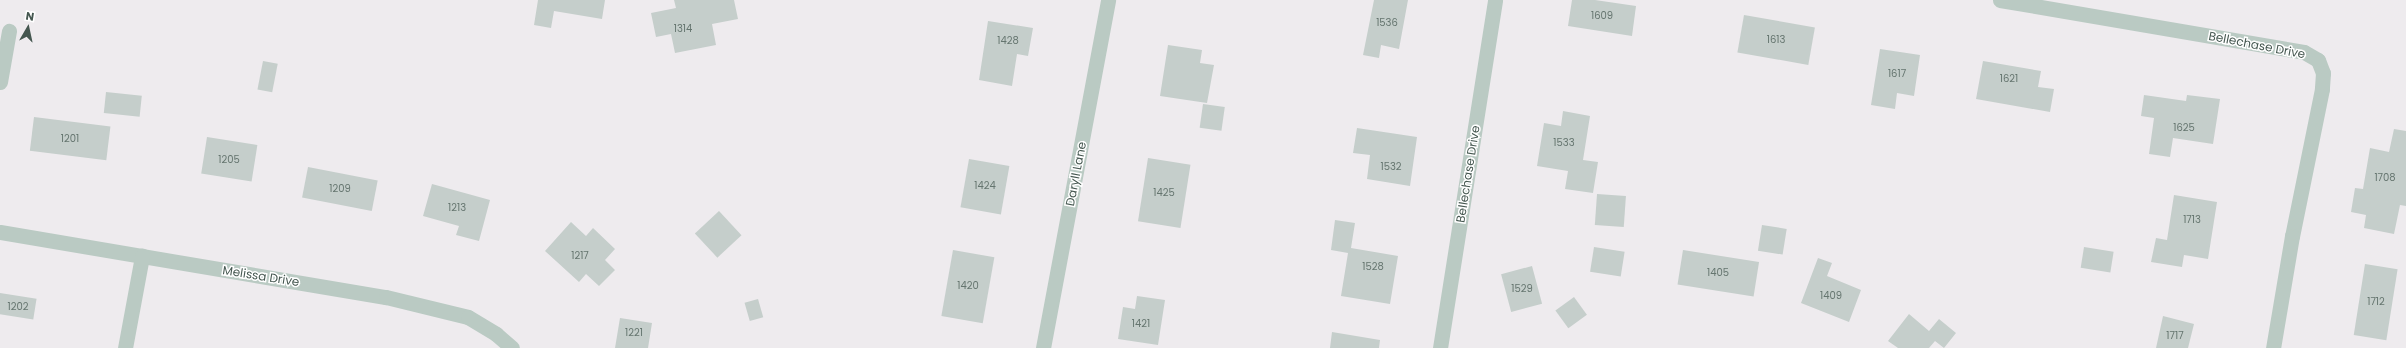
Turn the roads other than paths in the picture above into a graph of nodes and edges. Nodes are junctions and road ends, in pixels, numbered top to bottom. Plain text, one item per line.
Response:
1 (1108, 0) edge
2 (1495, 0) edge
3 (2000, 0) edge
4 (9, 31) dead end
5 (0, 82) edge
6 (0, 232) edge
7 (142, 256) junction
8 (125, 348) edge
9 (512, 348) edge
10 (1044, 348) edge
11 (1440, 348) edge
12 (2273, 348) edge

1 - 10 street, Daryll Lane
2 - 11 street, Bellechase Drive
3 - 12 street, Bellechase Drive
4 - 5 street
6 - 7 street, Melissa Drive
7 - 8 street
7 - 9 street, Melissa Drive

